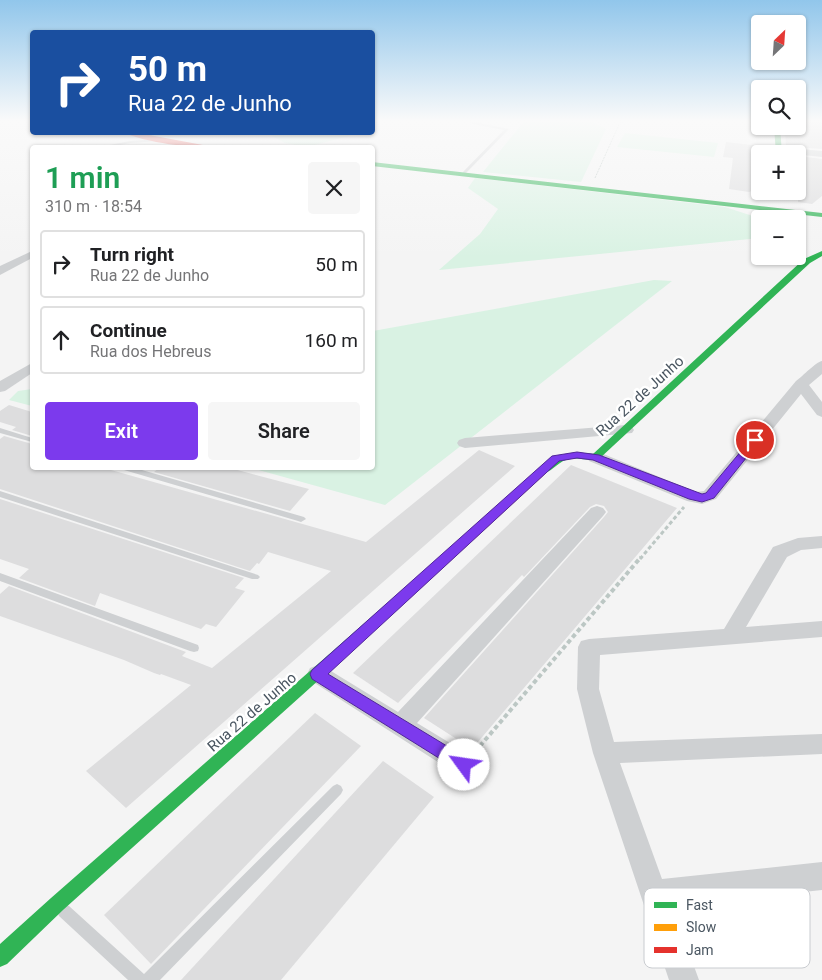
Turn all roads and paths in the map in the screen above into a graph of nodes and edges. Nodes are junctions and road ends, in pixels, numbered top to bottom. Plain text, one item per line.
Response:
1 (390, 166) edge
2 (472, 166) edge
3 (600, 166) edge
4 (465, 173) junction
5 (590, 188) junction
6 (822, 215) edge
7 (822, 253) edge
8 (30, 255) edge
9 (0, 271) edge
10 (30, 368) edge
11 (815, 377) edge
12 (0, 388) edge
13 (822, 412) edge
14 (0, 430) edge
15 (626, 430) junction
16 (30, 439) edge
17 (464, 443) dead end
18 (595, 457) junction
19 (134, 470) edge
20 (0, 494) edge
21 (693, 497) junction
22 (596, 512) dead end
23 (301, 519) dead end
24 (822, 542) edge
25 (0, 577) edge
26 (254, 577) dead end
27 (822, 629) edge
28 (730, 637) junction
29 (194, 648) dead end
30 (318, 674) junction
31 (400, 726) junction
32 (822, 744) edge
33 (605, 753) junction
34 (464, 765) joint
35 (337, 790) dead end
36 (822, 876) edge
37 (652, 888) edge
38 (710, 888) edge
39 (57, 904) junction
40 (0, 957) edge
41 (680, 968) edge
42 (139, 980) edge
43 (149, 980) edge
44 (684, 980) edge

1 - 4 street
2 - 4 lane
3 - 5 path
4 - 5 street
5 - 6 street
7 - 15 street, Rua 22 de Junho
8 - 9 street
10 - 12 street
11 - 13 street
11 - 21 street
14 - 16 lane
15 - 17 street
15 - 18 street, Rua 22 de Junho
18 - 21 street
18 - 30 street, Rua 22 de Junho
19 - 23 lane
20 - 26 lane
21 - 34 path
22 - 31 street
24 - 28 street
25 - 29 lane
27 - 28 street
28 - 33 street
30 - 31 street
30 - 39 street, Rua 22 de Junho
31 - 34 street
32 - 33 street
33 - 37 street
35 - 43 lane
36 - 38 street
39 - 40 street, Rua 22 de Junho
39 - 42 lane
41 - 44 street

